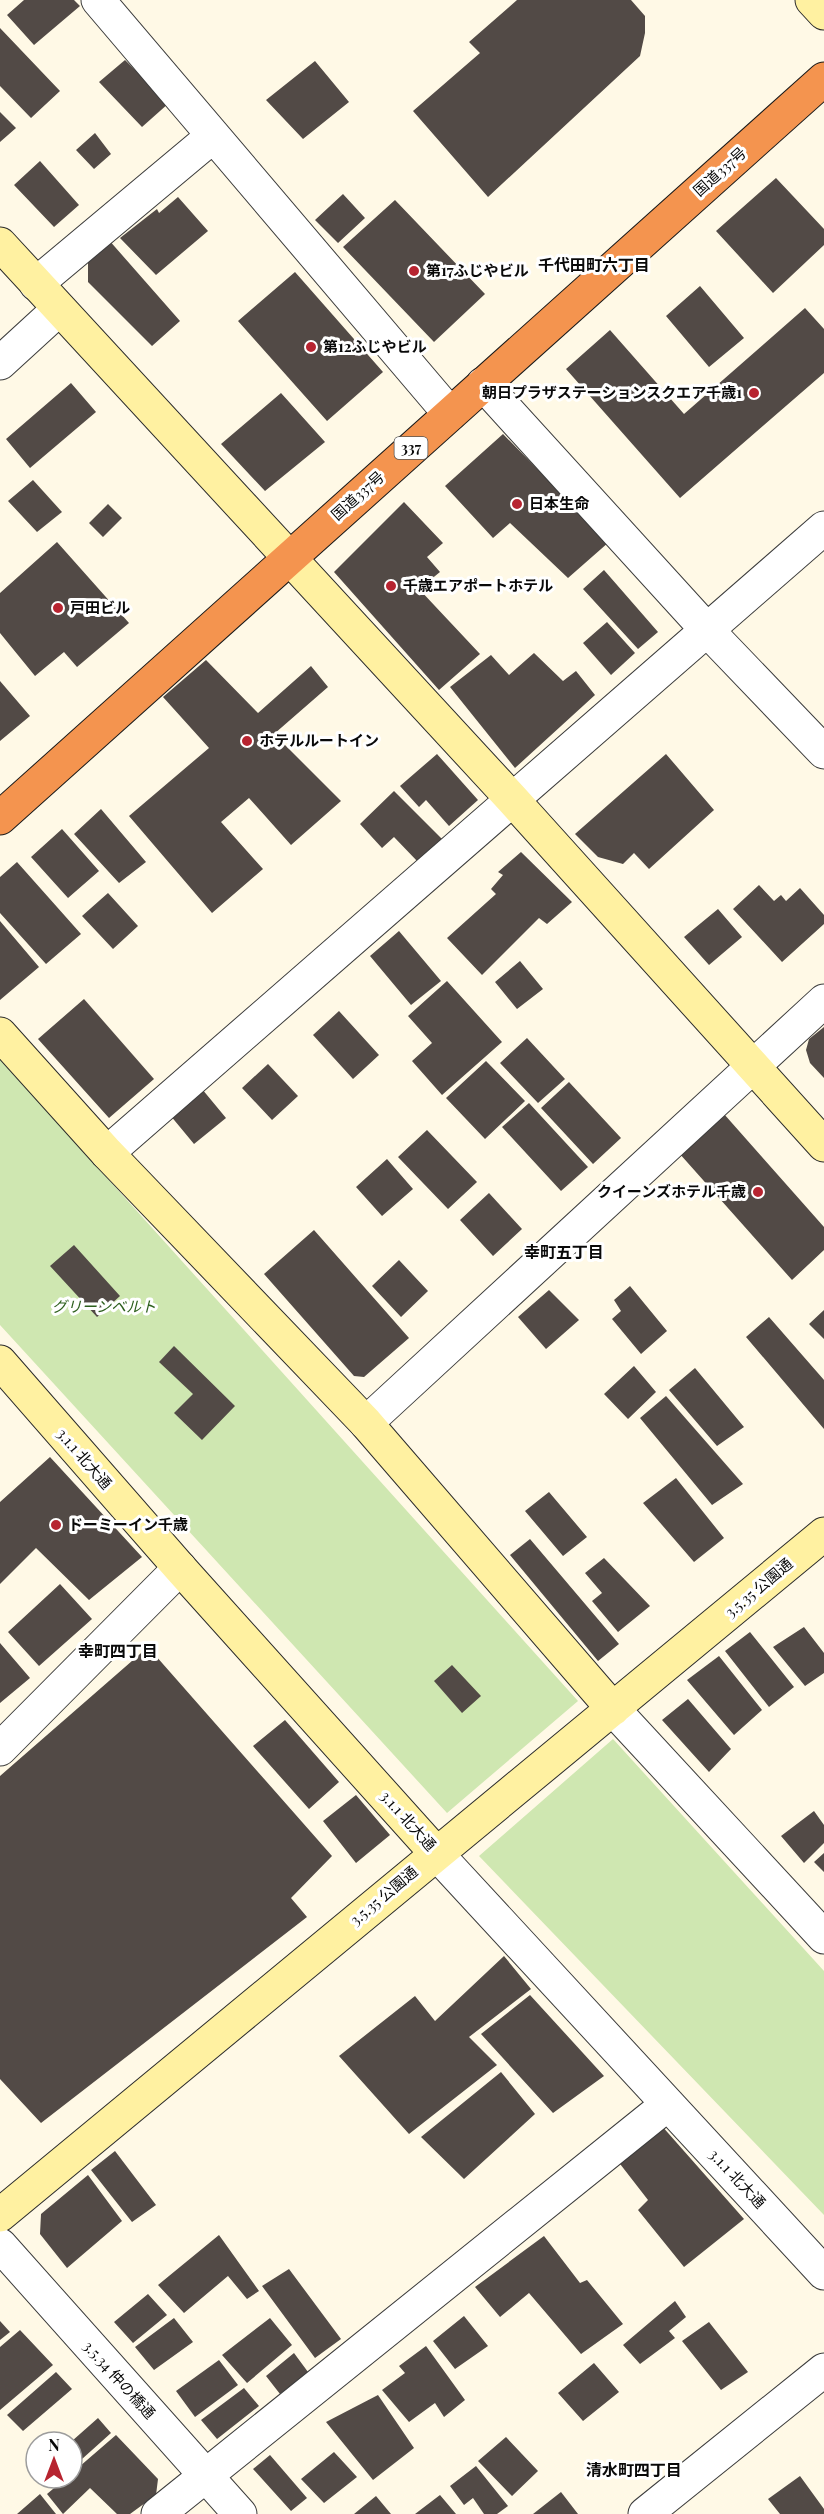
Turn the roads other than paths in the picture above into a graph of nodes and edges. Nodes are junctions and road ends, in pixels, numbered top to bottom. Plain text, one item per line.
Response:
1 (98, 0) edge
2 (812, 0) edge
3 (824, 13) edge
4 (824, 79) edge
5 (213, 136) junction
6 (0, 244) edge
7 (36, 284) junction
8 (59, 309) junction
9 (0, 363) edge
10 (483, 384) junction
11 (450, 414) junction
12 (824, 528) edge
13 (288, 558) junction
14 (707, 630) junction
15 (824, 752) edge
16 (512, 799) junction
17 (0, 818) edge
18 (824, 1001) edge
19 (0, 1034) edge
20 (755, 1067) junction
21 (824, 1145) edge
22 (107, 1153) junction
23 (0, 1362) edge
24 (366, 1424) junction
25 (824, 1534) edge
26 (180, 1568) junction
27 (613, 1709) junction
28 (0, 1749) edge
29 (436, 1853) junction
30 (824, 1937) edge
31 (668, 2104) junction
32 (0, 2215) edge
33 (0, 2245) edge
34 (824, 2273) edge
35 (824, 2370) edge
36 (204, 2475) junction
37 (158, 2514) edge
38 (240, 2514) edge
39 (645, 2514) edge

1 - 5 street
2 - 3 street
4 - 10 highway, 国道337号 / 337
5 - 7 street
5 - 11 street
6 - 7 street
7 - 8 street
8 - 9 street
8 - 13 street
10 - 11 highway, 国道337号 / 337
10 - 14 street
11 - 13 highway, 国道337号 / 337
12 - 14 street
13 - 16 street
13 - 17 highway, 国道337号 / 337
14 - 15 street
14 - 16 street
16 - 20 street
16 - 22 street
18 - 20 street
19 - 22 street
20 - 21 street
20 - 24 street
22 - 24 street
23 - 26 street, 3.1.1 北大通
24 - 27 street
25 - 27 street, 3.5.35 公園通
26 - 28 street
26 - 29 street, 3.1.1 北大通
27 - 29 street, 3.5.35 公園通
27 - 30 street
29 - 31 street, 3.1.1 北大通
29 - 32 street, 3.5.35 公園通
31 - 34 street, 3.1.1 北大通
31 - 36 street
33 - 36 street, 3.5.34 仲の橋通
35 - 39 street
36 - 37 street
36 - 38 street, 3.5.34 仲の橋通

